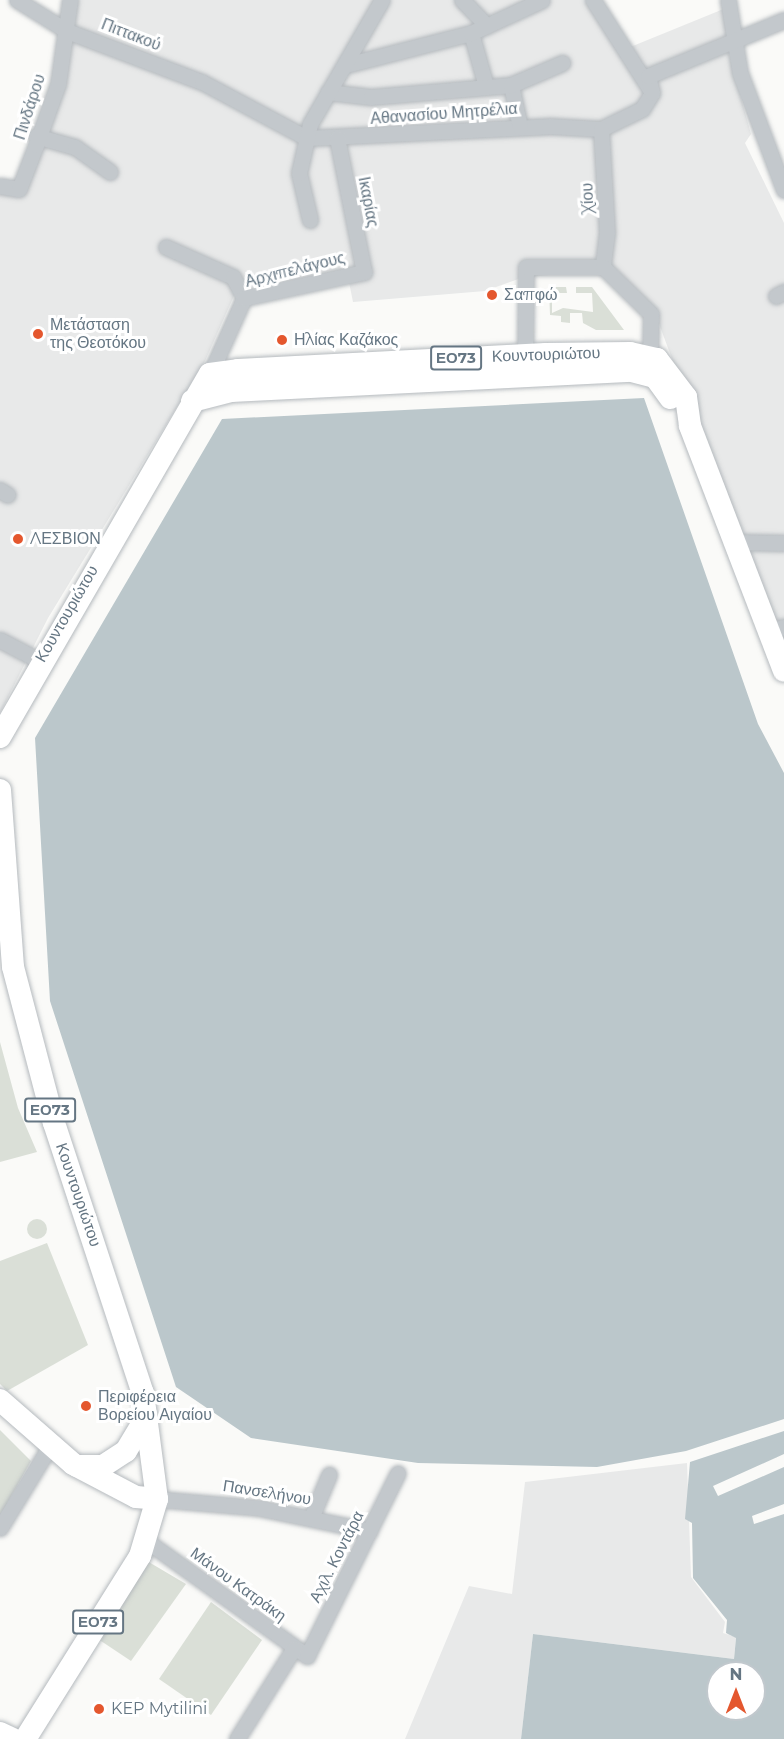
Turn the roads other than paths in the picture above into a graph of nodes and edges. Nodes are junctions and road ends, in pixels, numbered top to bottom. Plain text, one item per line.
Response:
1 (16, 0) edge
2 (70, 0) edge
3 (382, 0) edge
4 (462, 0) edge
5 (542, 0) edge
6 (592, 0) edge
7 (728, 0) edge
8 (784, 20) edge
9 (487, 26) junction
10 (67, 30) junction
11 (471, 33) junction
12 (735, 43) junction
13 (562, 63) dead end
14 (346, 65) junction
15 (511, 85) junction
16 (486, 86) junction
17 (327, 92) junction
18 (652, 93) junction
19 (234, 100) joint
20 (520, 127) junction
21 (601, 129) junction
22 (36, 136) junction
23 (308, 138) junction
24 (337, 138) junction
25 (110, 172) dead end
26 (0, 186) edge
27 (784, 189) edge
28 (310, 220) dead end
29 (166, 247) dead end
30 (603, 267) junction
31 (364, 272) joint
32 (244, 298) junction
33 (650, 357) junction
34 (525, 364) junction
35 (210, 374) junction
36 (192, 400) junction
37 (690, 426) junction
38 (734, 542) junction
39 (784, 543) edge
40 (775, 629) edge
41 (0, 640) edge
42 (40, 661) junction
43 (784, 671) edge
44 (0, 737) edge
45 (0, 790) edge
46 (6, 967) edge
47 (0, 1400) edge
48 (145, 1419) junction
49 (50, 1446) junction
50 (73, 1464) junction
51 (398, 1473) dead end
52 (329, 1475) dead end
53 (157, 1499) junction
54 (311, 1518) junction
55 (0, 1528) edge
56 (370, 1531) junction
57 (148, 1542) junction
58 (301, 1652) junction
59 (0, 1733) edge
60 (13, 1739) edge
61 (25, 1739) edge
62 (237, 1739) edge

1 - 10 street, Πιττακού
2 - 10 street, Πινδάρου
3 - 14 street
4 - 9 street
5 - 9 street
6 - 18 street
7 - 12 street
8 - 12 street
9 - 11 street
10 - 19 street, Πιττακού
10 - 22 street, Πινδάρου
11 - 14 street
11 - 16 street
12 - 18 street
12 - 27 street
13 - 15 street
14 - 17 street
15 - 16 street
15 - 20 street
16 - 17 street
17 - 23 street
18 - 21 street, Αθανασίου Μητρέλια
19 - 23 street, Αθανασίου Μητρέλια
20 - 21 street, Αθανασίου Μητρέλια
20 - 24 street, Αθανασίου Μητρέλια
21 - 30 street, Χίου
22 - 25 street
22 - 26 street, Πινδάρου
23 - 24 street, Αθανασίου Μητρέλια
23 - 28 street
24 - 31 street, Ικαρίας
29 - 32 street
30 - 33 street
30 - 34 street
31 - 32 street, Αρχιπελάγους
32 - 35 street, Αρχιπελάγους
33 - 34 main road, Κουντουριώτου / ΕΟ73
33 - 37 main road, Κουντουριώτου / ΕΟ73
34 - 35 main road, Κουντουριώτου / ΕΟ73
34 - 36 main road, Κουντουριώτου / ΕΟ73
34 - 37 main road, Κουντουριώτου / ΕΟ73
35 - 36 main road, Κουντουριώτου
36 - 42 main road, Κουντουριώτου
37 - 38 main road, Κουντουριώτου / ΕΟ73
38 - 39 street
38 - 40 main road, Κουντουριώτου / ΕΟ73
40 - 43 main road, Κουντουριώτου / ΕΟ73
41 - 42 street
42 - 44 main road, Κουντουριώτου
45 - 46 main road, Κουντουριώτου / ΕΟ73
46 - 48 main road, Κουντουριώτου / ΕΟ73
47 - 49 main road
48 - 50 main road
48 - 53 main road, ΕΟ73
49 - 50 main road
49 - 55 street
50 - 53 main road
51 - 56 street, Αχιλ. Κοντάρα
52 - 54 street
53 - 54 street, Πανσελήνου
53 - 57 main road, ΕΟ73
54 - 56 street, Πανσελήνου
56 - 58 street, Αχιλ. Κοντάρα
57 - 58 street, Μάνου Κατράκη
57 - 61 main road, ΕΟ73
58 - 62 street, Αχιλ. Κοντάρα
59 - 60 main road

